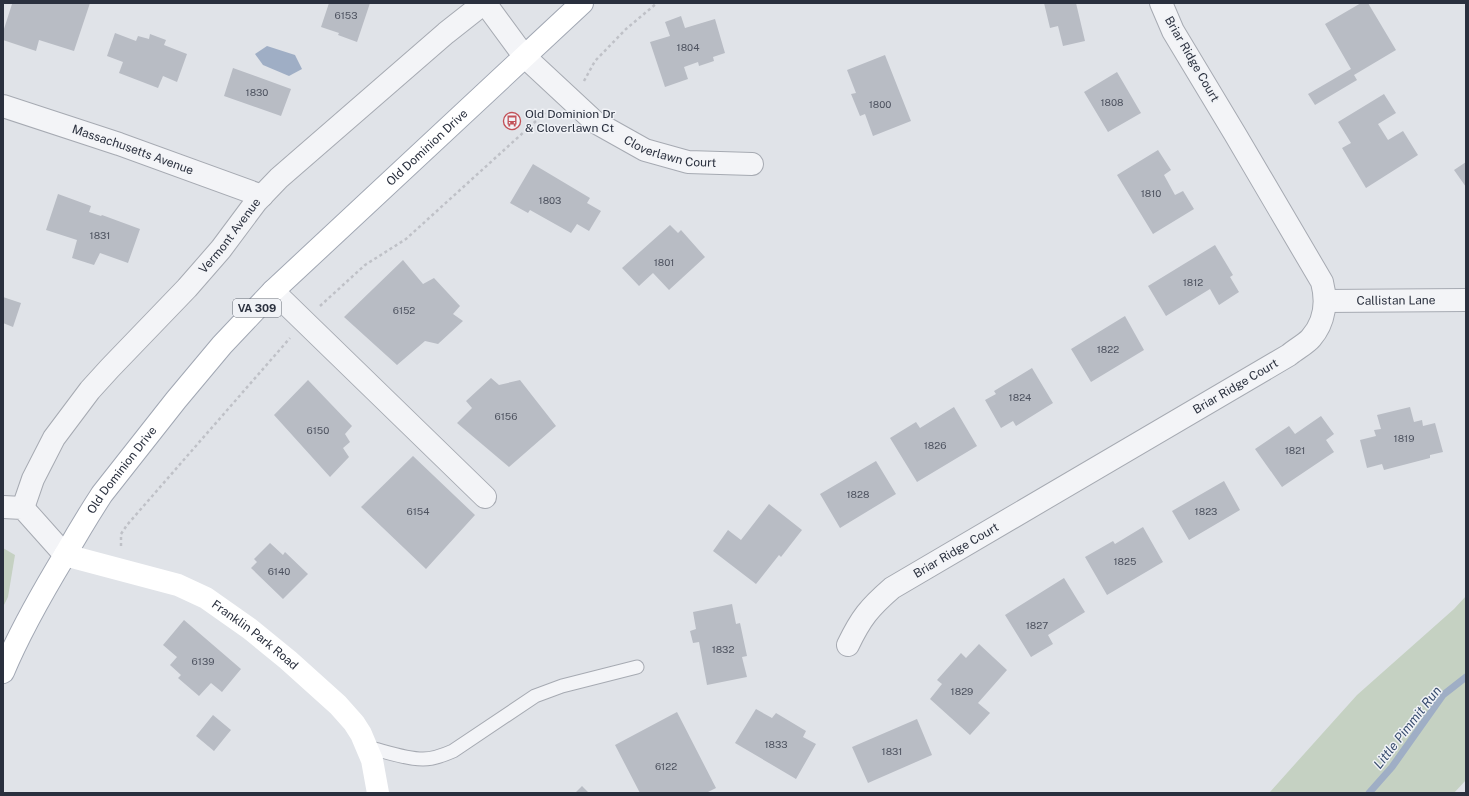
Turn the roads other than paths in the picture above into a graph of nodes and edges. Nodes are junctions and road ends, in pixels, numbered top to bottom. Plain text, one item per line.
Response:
1 (485, 3) edge
2 (582, 3) edge
3 (1161, 3) edge
4 (524, 56) junction
5 (3, 106) edge
6 (752, 164) dead end
7 (262, 196) junction
8 (273, 291) junction
9 (1466, 300) edge
10 (1325, 301) junction
11 (485, 497) dead end
12 (13, 507) edge
13 (65, 555) junction
14 (848, 646) dead end
15 (637, 667) dead end
16 (3, 672) edge
17 (367, 747) junction
18 (378, 793) edge

1 - 4 street, Cloverlawn Court
1 - 7 street, Vermont Avenue
2 - 4 main road, Old Dominion Drive / VA 309
3 - 10 street, Briar Ridge Court
4 - 6 street, Cloverlawn Court
4 - 8 main road, Old Dominion Drive / VA 309
5 - 7 street, Massachusetts Avenue
7 - 12 street, Vermont Avenue
8 - 11 street
8 - 13 main road, Old Dominion Drive / VA 309
9 - 10 street, Callistan Lane
10 - 14 street, Briar Ridge Court
12 - 13 street
13 - 16 main road, Old Dominion Drive / VA 309
13 - 17 main road, Franklin Park Road
15 - 17 lane
17 - 18 main road, Franklin Park Road

